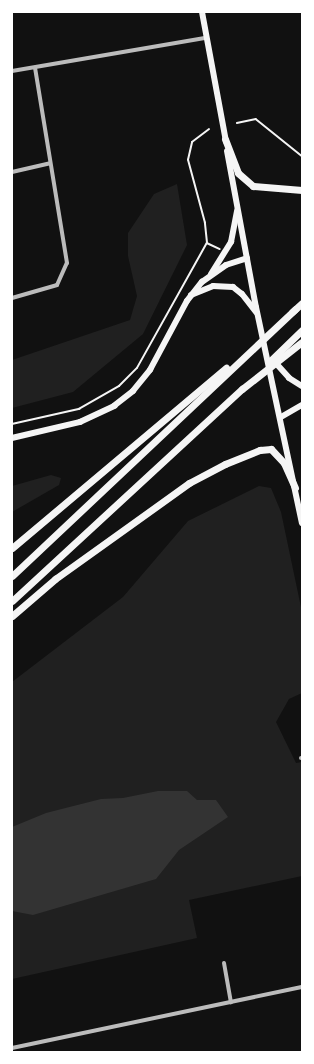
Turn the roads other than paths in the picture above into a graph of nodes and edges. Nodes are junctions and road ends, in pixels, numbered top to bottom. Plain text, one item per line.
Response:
1 (202, 12) edge
2 (206, 38) junction
3 (35, 68) junction
4 (12, 71) edge
5 (225, 138) junction
6 (50, 163) junction
7 (12, 172) edge
8 (302, 190) edge
9 (238, 208) junction
10 (247, 258) junction
11 (211, 274) junction
12 (191, 295) junction
13 (12, 298) edge
14 (302, 303) edge
15 (255, 307) junction
16 (295, 309) junction
17 (302, 330) edge
18 (302, 342) edge
19 (268, 355) junction
20 (302, 386) edge
21 (242, 390) junction
22 (302, 405) edge
23 (281, 417) junction
24 (12, 438) edge
25 (295, 488) junction
26 (302, 523) edge
27 (12, 548) edge
28 (12, 576) edge
29 (12, 601) edge
30 (12, 616) edge
31 (224, 963) dead end
32 (302, 987) edge
33 (231, 1002) junction
34 (12, 1048) edge

1 - 2 main road
2 - 3 street
2 - 5 main road
3 - 4 street
3 - 6 street
5 - 8 highway
5 - 9 main road
6 - 7 street
6 - 13 street
9 - 10 main road
9 - 11 main road
10 - 11 main road
10 - 15 main road
11 - 12 main road
12 - 15 main road
12 - 24 main road
14 - 16 highway
15 - 19 main road
16 - 27 highway
16 - 28 highway
17 - 21 highway
18 - 21 highway
19 - 20 main road
19 - 23 main road
21 - 29 highway
22 - 23 main road
23 - 25 main road
25 - 26 main road
25 - 30 highway
31 - 33 street
32 - 33 street
33 - 34 street

